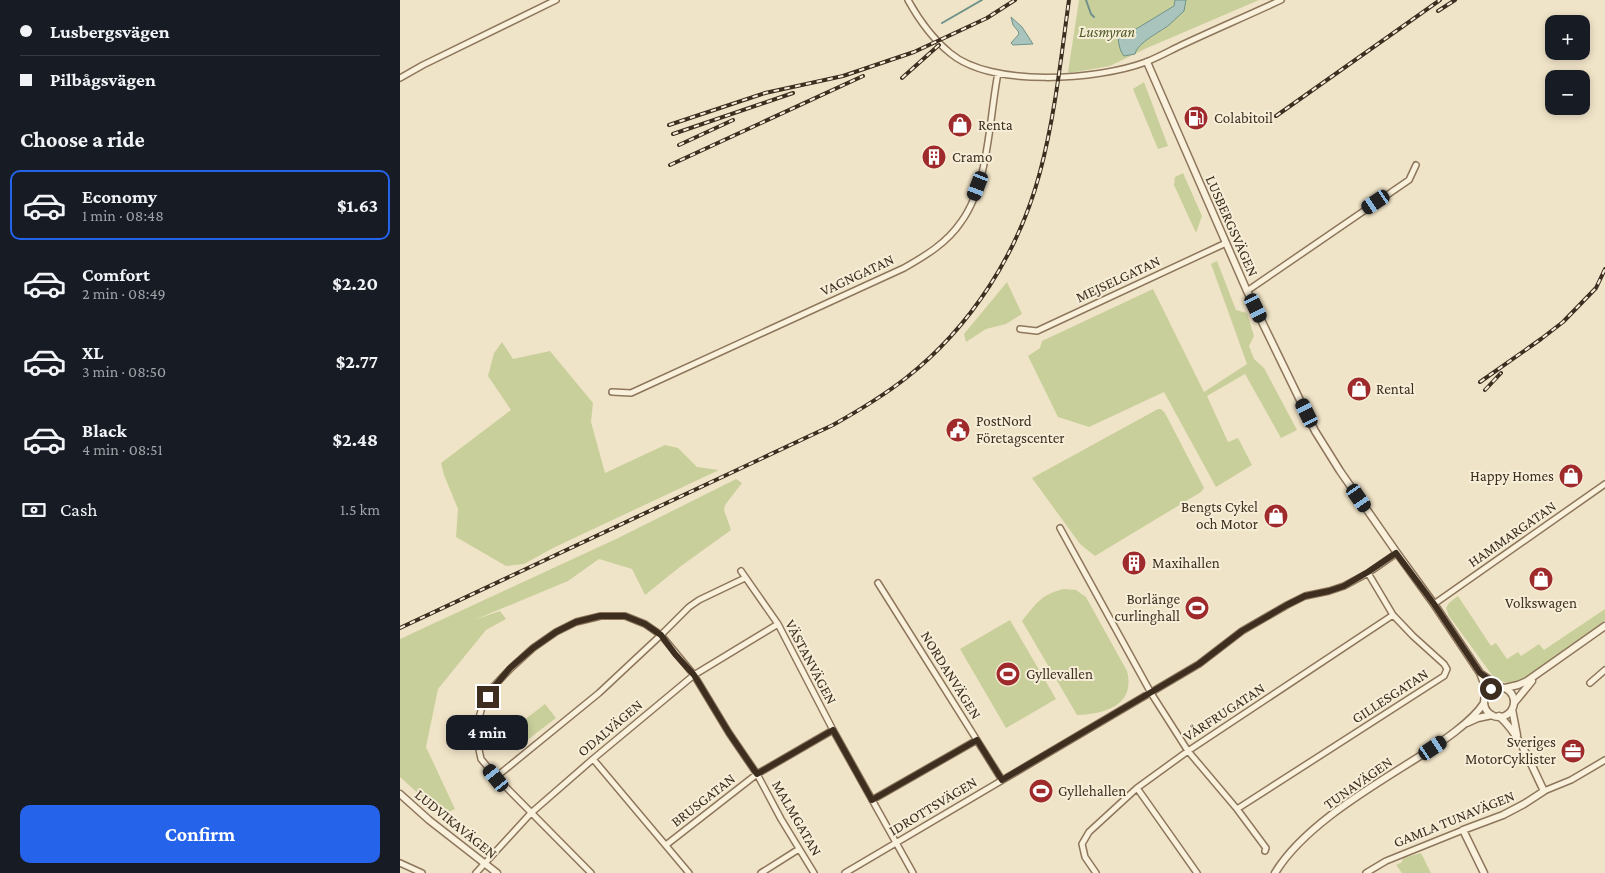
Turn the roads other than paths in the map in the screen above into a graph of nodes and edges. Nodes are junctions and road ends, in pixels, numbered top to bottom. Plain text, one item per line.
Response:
1 (556, 0) edge
2 (908, 0) edge
3 (1281, 0) edge
4 (1147, 62) junction
5 (998, 73) junction
6 (400, 78) edge
7 (1416, 165) dead end
8 (1226, 243) junction
9 (1247, 291) junction
10 (1020, 329) dead end
11 (612, 392) dead end
12 (1605, 484) edge
13 (1060, 528) dead end
14 (1396, 553) junction
15 (741, 570) dead end
16 (1368, 572) junction
17 (745, 578) junction
18 (878, 582) dead end
19 (1434, 604) junction
20 (1393, 615) junction
21 (778, 624) junction
22 (1605, 628) edge
23 (661, 635) junction
24 (1605, 670) edge
25 (1480, 673) junction
26 (694, 675) junction
27 (1590, 683) dead end
28 (1503, 688) junction
29 (1151, 693) junction
30 (1486, 694) junction
31 (1484, 703) junction
32 (1513, 706) junction
33 (1496, 716) junction
34 (1459, 727) junction
35 (833, 730) junction
36 (1518, 738) junction
37 (977, 740) junction
38 (1188, 751) junction
39 (593, 759) junction
40 (1605, 760) edge
41 (757, 774) junction
42 (496, 778) junction
43 (1002, 780) junction
44 (1137, 788) junction
45 (1544, 791) junction
46 (400, 794) edge
47 (872, 800) junction
48 (1237, 808) junction
49 (531, 813) junction
50 (1463, 830) junction
51 (896, 843) junction
52 (666, 845) junction
53 (799, 849) junction
54 (1265, 851) dead end
55 (400, 863) edge
56 (485, 863) junction
57 (1276, 872) edge
58 (422, 873) edge
59 (476, 873) edge
60 (497, 873) edge
61 (590, 873) edge
62 (689, 873) edge
63 (761, 873) edge
64 (814, 873) edge
65 (845, 873) edge
66 (913, 873) edge
67 (1096, 873) edge
68 (1197, 873) edge
69 (1366, 873) edge
70 (1484, 873) edge

1 - 6 street
2 - 5 street
3 - 4 street
4 - 5 street
4 - 8 street, LUSBERGSVÄGEN
5 - 11 street, VAGNGATAN
7 - 9 street
8 - 9 street, LUSBERGSVÄGEN
8 - 10 street, MEJSELGATAN
9 - 14 street, LUSBERGSVÄGEN
12 - 19 street, HAMMARGATAN
13 - 29 street
14 - 16 street, IDROTTSVÄGEN
14 - 19 street, LUSBERGSVÄGEN
15 - 17 street, VÄSTANVÄGEN
16 - 20 street, GILLESGATAN
16 - 29 street, IDROTTSVÄGEN
17 - 21 street, VÄSTANVÄGEN
17 - 23 street
18 - 37 street, NORDANVÄGEN
19 - 25 street, LUSBERGSVÄGEN
20 - 38 street, VÅRFRUGATAN
20 - 48 street, GILLESGATAN
21 - 26 street, ODALVÄGEN
21 - 35 street, VÄSTANVÄGEN
22 - 28 street
22 - 32 street
23 - 26 street, MALMGATAN
23 - 42 street
23 - 42 street
24 - 27 street
25 - 28 street, LUSBERGSVÄGEN
25 - 30 street, LUSBERGSVÄGEN
26 - 39 street, ODALVÄGEN
26 - 41 street, MALMGATAN
28 - 30 street
28 - 32 street
29 - 38 street
29 - 43 street, IDROTTSVÄGEN
30 - 31 street
31 - 33 street
31 - 34 street, TUNAVÄGEN
32 - 33 street
32 - 36 street
33 - 34 street, TUNAVÄGEN
33 - 36 street
34 - 57 street, TUNAVÄGEN
35 - 41 street, BRUSGATAN
35 - 47 street, VÄSTANVÄGEN
36 - 45 street
37 - 43 street, NORDANVÄGEN
37 - 47 street
38 - 44 street, VÅRFRUGATAN
38 - 48 street
39 - 49 street, ODALVÄGEN
39 - 52 street
40 - 45 street, GAMLA TUNAVÄGEN
41 - 52 street, BRUSGATAN
41 - 53 street, MALMGATAN
42 - 49 street
43 - 51 street, IDROTTSVÄGEN
44 - 67 street, VÅRFRUGATAN
44 - 68 street
45 - 50 street, GAMLA TUNAVÄGEN
46 - 56 street, LUDVIKAVÄGEN
47 - 51 street, VÄSTANVÄGEN
48 - 54 street
49 - 56 street, ODALVÄGEN
49 - 61 street
50 - 69 street, GAMLA TUNAVÄGEN
50 - 70 street
51 - 65 street, IDROTTSVÄGEN
51 - 66 street, VÄSTANVÄGEN
52 - 62 street
53 - 63 street
53 - 64 street, MALMGATAN
55 - 58 street
56 - 59 street, ODALVÄGEN
56 - 60 street, LUDVIKAVÄGEN

